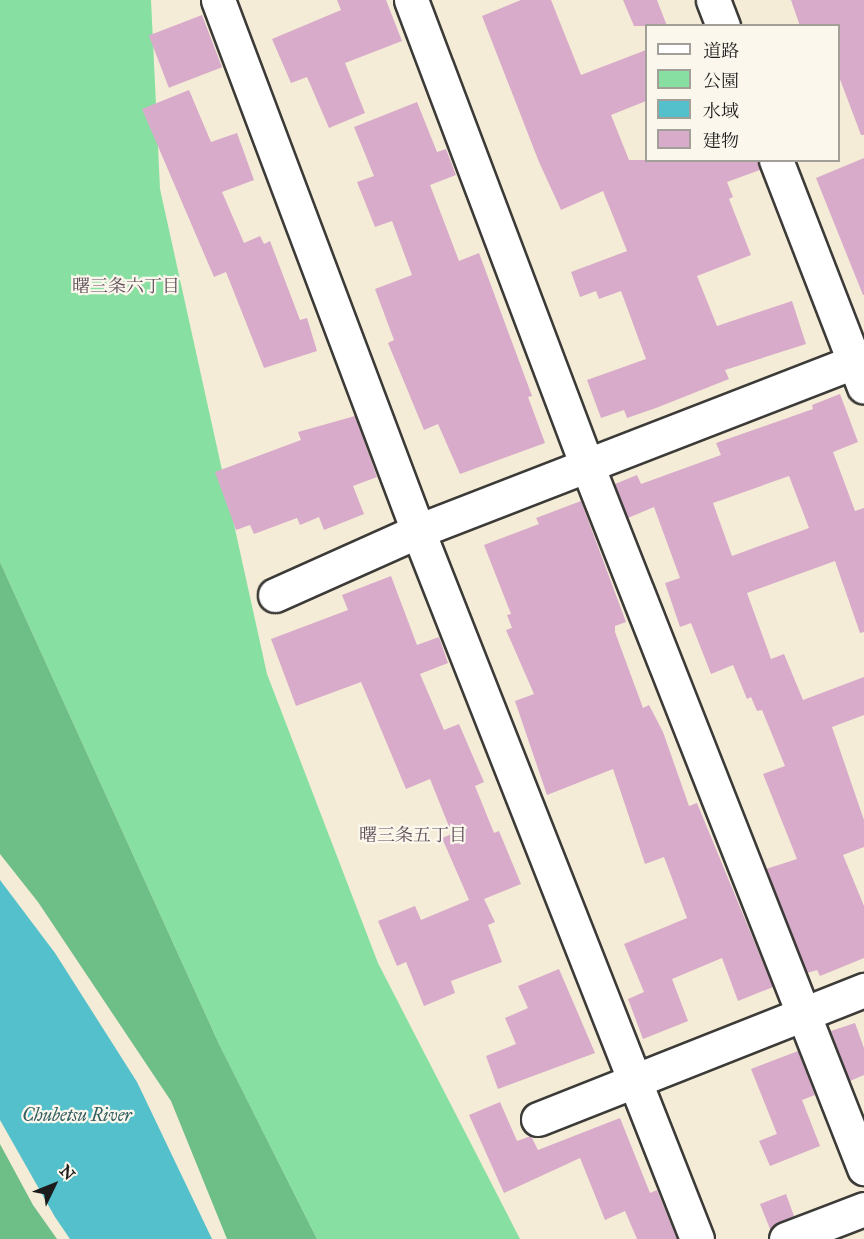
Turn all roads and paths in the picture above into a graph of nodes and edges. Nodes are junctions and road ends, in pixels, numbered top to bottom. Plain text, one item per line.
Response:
1 (218, 0) edge
2 (411, 0) edge
3 (713, 0) edge
4 (722, 24) edge
5 (777, 162) edge
6 (861, 369) edge
7 (587, 465) junction
8 (418, 531) junction
9 (275, 595) dead end
10 (864, 990) edge
11 (802, 1015) junction
12 (636, 1082) junction
13 (538, 1119) dead end
14 (864, 1168) edge
15 (864, 1209) edge
16 (697, 1239) edge
17 (786, 1239) edge

1 - 8 street
2 - 7 street
3 - 4 street
5 - 6 street
6 - 7 street
7 - 8 street
7 - 11 street
8 - 9 street
8 - 12 street
10 - 11 street
11 - 12 street
11 - 14 street
12 - 13 street
12 - 16 street
15 - 17 street

